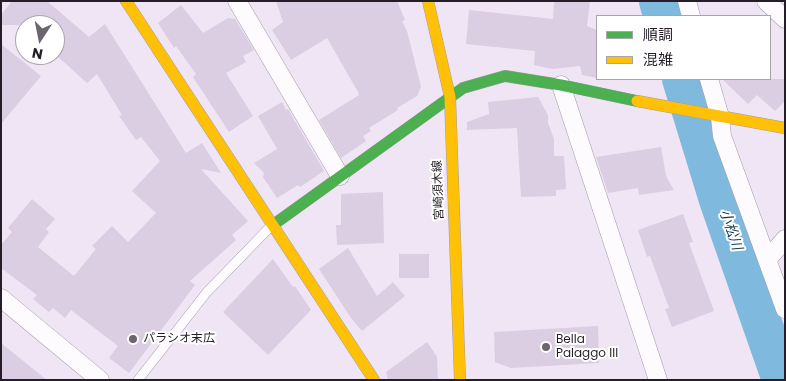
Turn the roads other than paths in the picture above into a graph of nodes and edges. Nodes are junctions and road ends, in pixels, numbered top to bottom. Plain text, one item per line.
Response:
1 (126, 1) edge
2 (237, 1) edge
3 (428, 1) edge
4 (687, 1) edge
5 (766, 1) edge
6 (691, 15) edge
7 (785, 19) edge
8 (709, 80) edge
9 (561, 85) junction
10 (450, 97) junction
11 (716, 116) junction
12 (785, 128) edge
13 (340, 176) junction
14 (273, 225) junction
15 (785, 240) edge
16 (767, 260) junction
17 (1, 298) edge
18 (785, 309) edge
19 (100, 380) edge
20 (138, 380) edge
21 (374, 380) edge
22 (460, 380) edge
23 (658, 380) edge

1 - 14 street
2 - 13 street
3 - 10 street, 宮崎須木線
4 - 6 street
5 - 7 street
8 - 11 street
9 - 10 street
9 - 11 street
9 - 23 street
10 - 13 street
10 - 22 street, 宮崎須木線
11 - 12 street
11 - 16 street
13 - 14 street
14 - 20 lane
14 - 21 street
15 - 16 street
16 - 18 street
17 - 19 street

